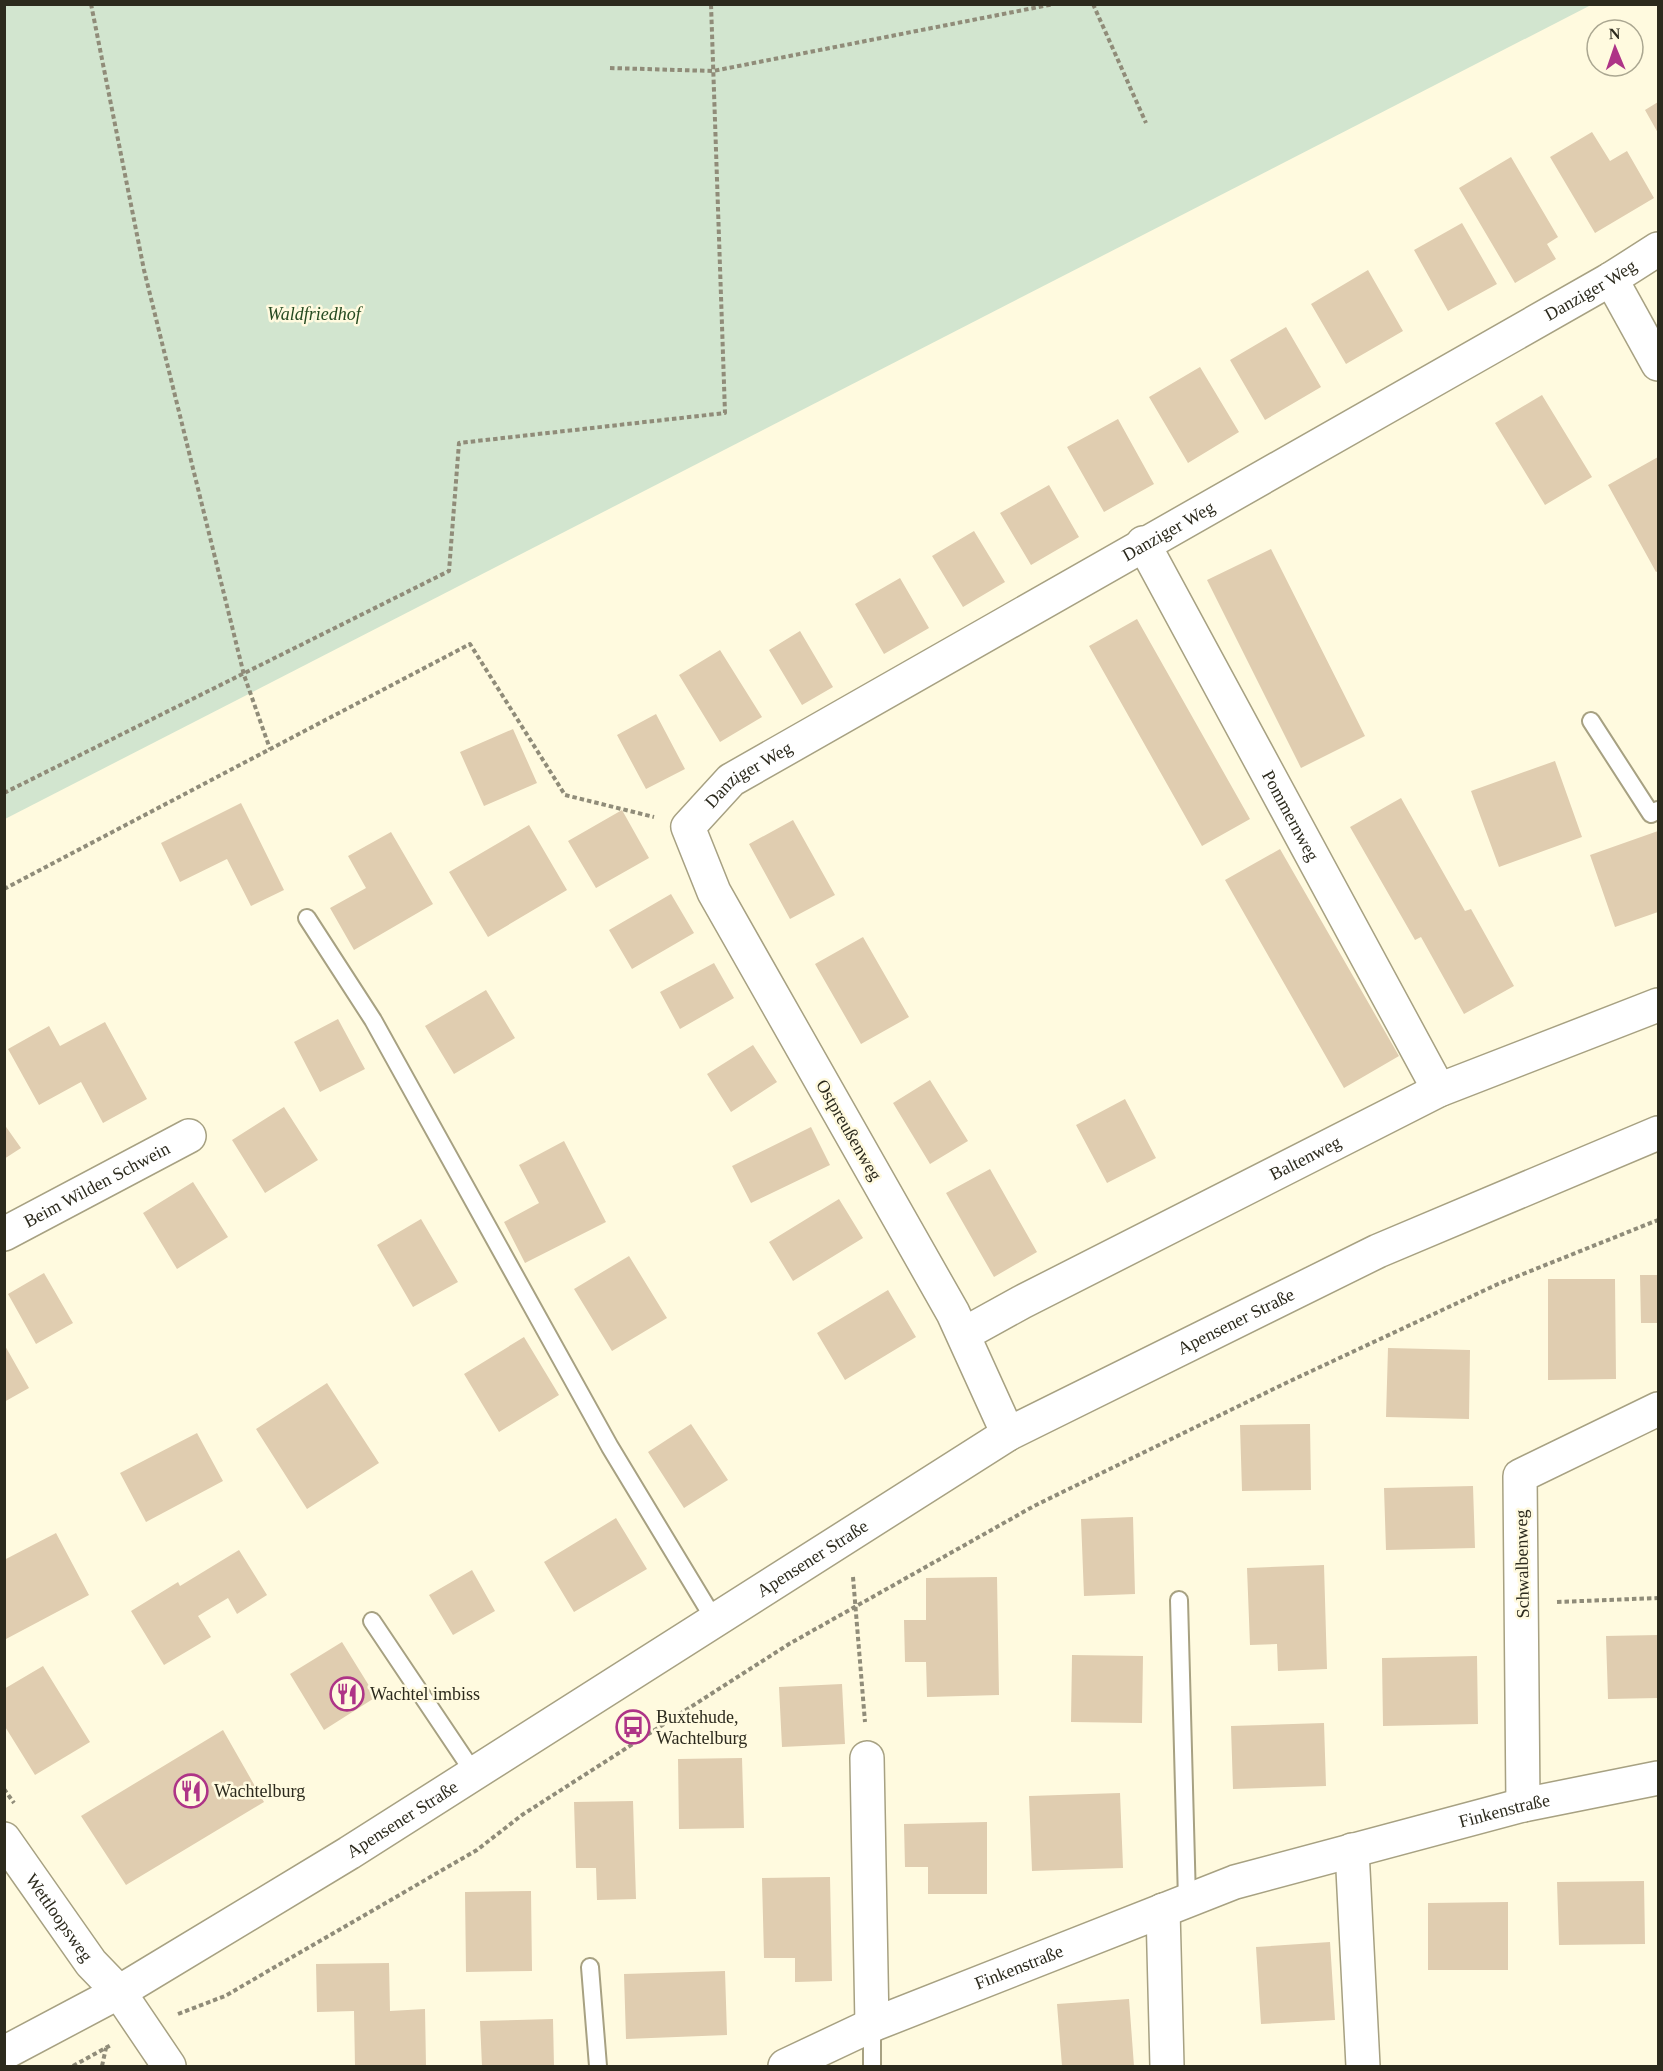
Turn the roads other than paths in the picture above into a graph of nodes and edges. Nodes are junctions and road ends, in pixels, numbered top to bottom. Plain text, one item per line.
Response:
1 (1659, 249) edge
2 (1611, 279) junction
3 (1659, 364) edge
4 (1143, 543) junction
5 (1591, 721) dead end
6 (1659, 810) edge
7 (688, 827) joint
8 (307, 918) dead end
9 (1659, 1005) edge
10 (1439, 1090) junction
11 (1659, 1133) edge
12 (189, 1136) dead end
13 (4, 1234) edge
14 (964, 1334) junction
15 (1659, 1409) edge
16 (1008, 1434) junction
17 (1179, 1600) dead end
18 (714, 1619) junction
19 (372, 1621) dead end
20 (867, 1758) road end
21 (474, 1773) junction
22 (1659, 1778) edge
23 (1523, 1805) junction
24 (4, 1839) edge
25 (1352, 1850) junction
26 (1175, 1905) junction
27 (590, 1967) dead end
28 (119, 1992) junction
29 (873, 2025) junction
30 (4, 2054) edge
31 (169, 2067) edge
32 (598, 2067) edge
33 (785, 2067) edge
34 (872, 2067) edge
35 (1167, 2067) edge
36 (1363, 2067) edge

1 - 2 street, Danziger Weg
2 - 3 street
2 - 4 street, Danziger Weg
4 - 7 street, Danziger Weg
4 - 10 street, Pommernweg
5 - 6 lane
7 - 14 street, Ostpreußenweg
8 - 18 lane
9 - 10 street, Baltenweg
10 - 14 street, Baltenweg
11 - 16 street, Apensener Straße
12 - 13 street, Beim Wilden Schwein
14 - 16 street, Ostpreußenweg
15 - 23 street, Schwalbenweg
16 - 18 street, Apensener Straße
17 - 26 lane
18 - 21 street, Apensener Straße
19 - 21 lane
20 - 29 street
21 - 28 street, Apensener Straße
22 - 23 street, Finkenstraße
23 - 25 street, Finkenstraße
24 - 28 street, Wettloopsweg
25 - 26 street, Finkenstraße
25 - 36 street
26 - 29 street, Finkenstraße
26 - 35 street
27 - 32 lane
28 - 30 street, Apensener Straße
28 - 31 street, Wettloopsweg
29 - 33 street, Finkenstraße
29 - 34 lane

